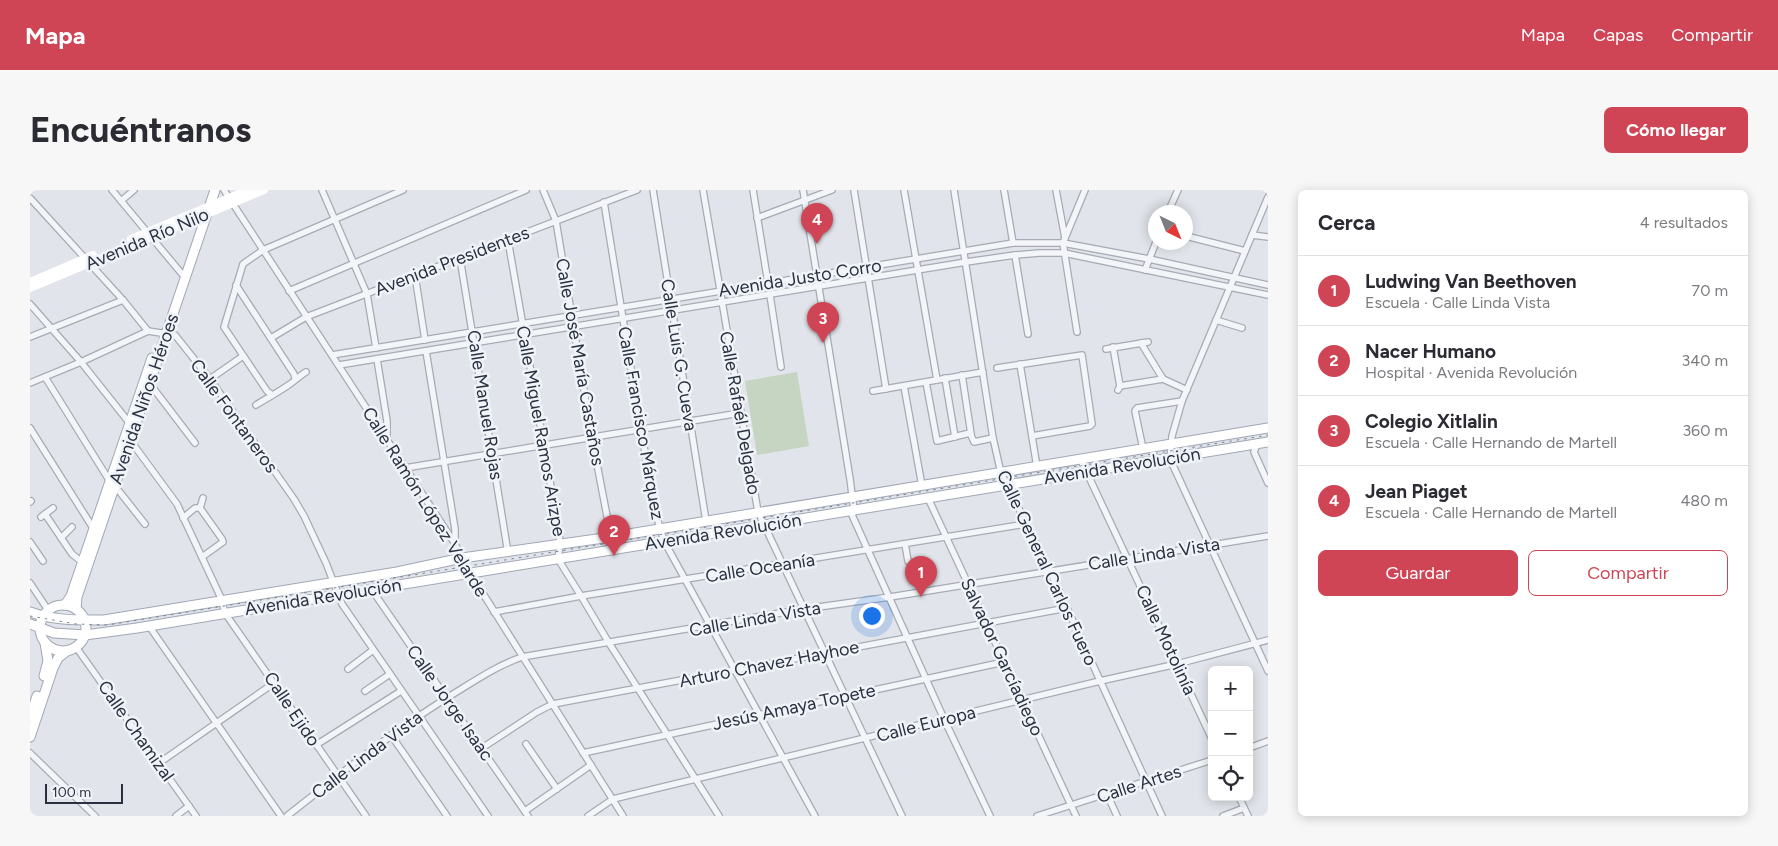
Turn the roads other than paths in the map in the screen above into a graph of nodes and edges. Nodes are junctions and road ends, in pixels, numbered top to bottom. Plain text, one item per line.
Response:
1 (112, 190) edge
2 (134, 190) edge
3 (209, 190) edge
4 (215, 190) edge
5 (224, 190) edge
6 (248, 190) edge
7 (264, 190) edge
8 (322, 190) edge
9 (403, 190) edge
10 (526, 190) edge
11 (543, 190) edge
12 (637, 190) edge
13 (653, 190) edge
14 (703, 190) edge
15 (753, 190) edge
16 (803, 190) edge
17 (832, 190) edge
18 (854, 190) edge
19 (904, 190) edge
20 (954, 190) edge
21 (1004, 190) edge
22 (1056, 190) edge
23 (1085, 190) edge
24 (1178, 190) edge
25 (1268, 197) edge
26 (30, 198) edge
27 (805, 200) junction
28 (121, 201) junction
29 (231, 201) junction
30 (604, 202) junction
31 (1171, 205) edge
32 (205, 212) junction
33 (757, 218) junction
34 (335, 219) junction
35 (556, 220) junction
36 (149, 234) junction
37 (1252, 235) junction
38 (1268, 237) edge
39 (1193, 238) edge
40 (508, 240) junction
41 (1064, 241) junction
42 (1013, 243) junction
43 (262, 250) junction
44 (1153, 250) edge
45 (964, 251) junction
46 (1245, 251) junction
47 (1064, 253) junction
48 (1015, 255) junction
49 (460, 258) junction
50 (917, 259) junction
51 (1149, 259) junction
52 (87, 260) junction
53 (966, 262) junction
54 (354, 263) junction
55 (866, 267) junction
56 (919, 270) junction
57 (1145, 270) junction
58 (184, 275) junction
59 (414, 275) junction
60 (816, 275) junction
61 (868, 278) junction
62 (1234, 278) junction
63 (30, 282) edge
64 (768, 283) junction
65 (236, 285) junction
66 (1268, 285) edge
67 (818, 286) junction
68 (30, 288) edge
69 (1230, 288) junction
70 (289, 291) junction
71 (720, 291) junction
72 (367, 294) junction
73 (770, 295) junction
74 (1268, 295) edge
75 (670, 299) junction
76 (123, 300) junction
77 (721, 302) junction
78 (30, 304) edge
79 (621, 307) junction
80 (672, 310) junction
81 (572, 316) junction
82 (306, 317) junction
83 (623, 319) junction
84 (1216, 320) junction
85 (523, 324) junction
86 (573, 327) junction
87 (1242, 328) dead end
88 (50, 329) junction
89 (148, 330) junction
90 (474, 332) junction
91 (1077, 332) dead end
92 (164, 333) junction
93 (1028, 334) dead end
94 (524, 335) junction
95 (30, 337) edge
96 (271, 338) junction
97 (425, 340) junction
98 (1148, 342) dead end
99 (475, 343) junction
100 (1141, 343) junction
101 (1113, 347) junction
102 (376, 348) junction
103 (1106, 349) dead end
104 (426, 351) junction
105 (332, 355) junction
106 (243, 356) junction
107 (377, 359) junction
108 (81, 362) junction
109 (1020, 364) junction
110 (339, 365) junction
111 (781, 368) dead end
112 (997, 368) dead end
113 (306, 372) dead end
114 (983, 372) junction
115 (962, 375) junction
116 (45, 378) junction
117 (295, 378) junction
118 (945, 378) junction
119 (210, 379) junction
120 (1163, 379) junction
121 (937, 380) junction
122 (926, 382) junction
123 (30, 383) edge
124 (150, 384) junction
125 (904, 386) junction
126 (886, 389) junction
127 (1187, 390) junction
128 (873, 391) dead end
129 (271, 394) junction
130 (1182, 401) junction
131 (256, 405) dead end
132 (740, 413) junction
133 (690, 422) junction
134 (132, 426) junction
135 (30, 428) edge
136 (1268, 429) edge
137 (640, 430) junction
138 (971, 434) junction
139 (1032, 436) junction
140 (955, 437) junction
141 (592, 438) junction
142 (993, 438) junction
143 (130, 440) junction
144 (387, 441) junction
145 (195, 442) dead end
146 (1268, 442) edge
147 (1172, 444) junction
148 (1257, 444) junction
149 (543, 446) junction
150 (1144, 449) junction
151 (492, 454) junction
152 (1170, 459) junction
153 (1081, 460) junction
154 (444, 462) junction
155 (1037, 467) junction
156 (405, 468) junction
157 (1086, 472) junction
158 (1001, 473) junction
159 (112, 483) junction
160 (1268, 483) edge
161 (1006, 485) junction
162 (922, 486) junction
163 (852, 497) junction
164 (203, 498) dead end
165 (928, 498) junction
166 (53, 508) dead end
167 (200, 508) junction
168 (854, 510) junction
169 (758, 512) junction
170 (183, 518) junction
171 (706, 521) junction
172 (145, 524) dead end
173 (1026, 524) junction
174 (763, 525) junction
175 (72, 527) dead end
176 (93, 528) junction
177 (660, 528) junction
178 (1268, 536) edge
179 (611, 537) junction
180 (947, 537) junction
181 (61, 538) junction
182 (664, 541) junction
183 (30, 542) edge
184 (456, 544) junction
185 (560, 544) junction
186 (905, 544) junction
187 (1209, 544) junction
188 (36, 550) junction
189 (867, 550) junction
190 (508, 552) junction
191 (30, 554) edge
192 (202, 558) junction
193 (462, 558) junction
194 (1127, 558) junction
195 (558, 559) junction
196 (43, 561) dead end
197 (908, 561) dead end
198 (82, 562) junction
199 (782, 564) junction
200 (1050, 571) junction
201 (470, 573) junction
202 (686, 580) junction
203 (333, 582) junction
204 (30, 584) edge
205 (969, 584) junction
206 (372, 590) junction
207 (337, 594) junction
208 (582, 596) junction
209 (890, 597) junction
210 (222, 601) junction
211 (66, 605) junction
212 (76, 608) junction
213 (1067, 608) junction
214 (804, 609) junction
215 (30, 612) edge
216 (494, 612) junction
217 (46, 613) junction
218 (226, 613) junction
219 (85, 620) junction
220 (987, 623) junction
221 (30, 624) edge
222 (150, 626) junction
223 (711, 626) junction
224 (40, 627) junction
225 (85, 635) junction
226 (908, 638) junction
227 (1268, 640) edge
228 (45, 642) junction
229 (609, 643) junction
230 (1255, 643) junction
231 (72, 649) junction
232 (373, 650) junction
233 (824, 653) junction
234 (522, 657) junction
235 (1004, 662) junction
236 (1177, 664) junction
237 (348, 669) dead end
238 (735, 670) junction
239 (1268, 671) edge
240 (390, 674) junction
241 (926, 679) junction
242 (1100, 681) junction
243 (274, 683) junction
244 (638, 688) junction
245 (365, 691) dead end
246 (402, 691) junction
247 (844, 696) junction
248 (446, 698) junction
249 (1022, 700) junction
250 (552, 704) junction
251 (760, 714) junction
252 (418, 715) junction
253 (30, 717) edge
254 (944, 719) junction
255 (216, 723) junction
256 (1208, 730) edge
257 (391, 734) junction
258 (667, 734) junction
259 (30, 736) edge
260 (864, 739) junction
261 (1268, 741) edge
262 (316, 744) junction
263 (526, 744) dead end
264 (1253, 747) edge
265 (482, 748) junction
266 (30, 753) edge
267 (583, 753) junction
268 (784, 759) junction
269 (1208, 761) edge
270 (159, 763) junction
271 (591, 765) junction
272 (339, 776) junction
273 (696, 779) junction
274 (1146, 782) junction
275 (557, 789) junction
276 (1108, 794) junction
277 (613, 800) junction
278 (1241, 801) edge
279 (189, 806) junction
280 (1071, 806) junction
281 (1244, 808) junction
282 (526, 814) edge
283 (95, 816) edge
284 (176, 816) edge
285 (196, 816) edge
286 (281, 816) edge
287 (288, 816) edge
288 (366, 816) edge
289 (447, 816) edge
290 (488, 816) edge
291 (588, 816) edge
292 (623, 816) edge
293 (719, 816) edge
294 (815, 816) edge
295 (902, 816) edge
296 (990, 816) edge
297 (1037, 816) edge
298 (1076, 816) edge
299 (1117, 816) edge
300 (1162, 816) edge
301 (1223, 816) edge
302 (1248, 816) edge

1 - 28 street
2 - 28 street
3 - 32 main road, Avenida Niños Héroes
4 - 32 main road, Avenida Niños Héroes
5 - 29 street, Calle Ramón López Velarde
6 - 29 main road, Avenida Río Nilo
7 - 29 main road, Avenida Río Nilo
8 - 34 street
9 - 34 street
10 - 54 street
11 - 35 street, Calle José María Castaños
12 - 30 street, Avenida Presidentes
13 - 75 street, Calle Luis G. Cueva
14 - 71 street, Calle Rafaél Delgado
15 - 33 street
16 - 27 street
17 - 27 street
18 - 55 street
19 - 50 street
20 - 45 street, Calle General Carlos Fuero
21 - 42 street
22 - 41 street
23 - 41 street
24 - 31 street
25 - 37 street
26 - 52 street
27 - 33 street
27 - 60 street
28 - 36 street
29 - 32 main road, Avenida Río Nilo
29 - 43 street, Calle Ramón López Velarde
30 - 35 street, Avenida Presidentes
30 - 79 street, Calle Francisco Márquez
32 - 36 main road, Avenida Río Nilo
32 - 58 main road, Avenida Niños Héroes
33 - 64 street
34 - 43 street
34 - 54 street
35 - 40 street, Avenida Presidentes
35 - 81 street, Calle José María Castaños
36 - 52 main road, Avenida Río Nilo
36 - 58 street
37 - 38 street
37 - 46 street
39 - 46 street
40 - 49 street, Avenida Presidentes
40 - 85 street, Calle Miguel Ramos Arizpe
41 - 42 street, Avenida Justo Corro
41 - 47 street
41 - 51 street, Avenida Justo Corro
42 - 45 street, Avenida Justo Corro
43 - 65 street
43 - 70 street, Calle Ramón López Velarde
44 - 51 street
45 - 50 street, Avenida Justo Corro
45 - 53 street, Calle General Carlos Fuero
46 - 62 street
47 - 48 street, Avenida Justo Corro
47 - 57 street, Avenida Justo Corro
47 - 91 street
48 - 53 street, Avenida Justo Corro
48 - 93 street
49 - 59 street, Avenida Presidentes
49 - 90 street, Calle Manuel Rojas
50 - 55 street, Avenida Justo Corro
50 - 56 street
51 - 57 street
51 - 62 street, Avenida Justo Corro
52 - 63 main road, Avenida Río Nilo
52 - 68 main road, Avenida Río Nilo
52 - 76 street
53 - 56 street, Avenida Justo Corro
53 - 114 street, Calle General Carlos Fuero
54 - 70 street
54 - 72 street
55 - 60 street, Avenida Justo Corro
55 - 61 street
56 - 61 street, Avenida Justo Corro
56 - 121 street
57 - 69 street, Avenida Justo Corro
58 - 92 main road, Avenida Niños Héroes
59 - 72 street, Avenida Presidentes
59 - 97 street
60 - 64 street, Avenida Justo Corro
60 - 67 street
61 - 67 street, Avenida Justo Corro
61 - 126 street
62 - 66 street, Avenida Justo Corro
62 - 69 street
64 - 71 street, Avenida Justo Corro
65 - 96 street
65 - 106 street
67 - 73 street, Avenida Justo Corro
67 - 163 street
69 - 74 street, Avenida Justo Corro
69 - 84 street
70 - 82 street, Calle Ramón López Velarde
71 - 75 street, Avenida Justo Corro
71 - 77 street, Calle Rafaél Delgado
72 - 82 street, Avenida Presidentes
72 - 102 street
73 - 77 street, Avenida Justo Corro
73 - 111 street
75 - 79 street, Avenida Justo Corro
75 - 80 street, Calle Luis G. Cueva
76 - 88 street
76 - 89 street
77 - 80 street, Avenida Justo Corro
77 - 132 street, Calle Rafaél Delgado
78 - 88 street
79 - 81 street, Avenida Justo Corro
79 - 83 street, Calle Francisco Márquez
80 - 83 street, Avenida Justo Corro
80 - 133 street, Calle Luis G. Cueva
81 - 85 street, Avenida Justo Corro
81 - 86 street, Calle José María Castaños
82 - 96 street, Avenida Presidentes
82 - 105 street, Calle Ramón López Velarde
83 - 86 street, Avenida Justo Corro
83 - 137 street, Calle Francisco Márquez
84 - 87 street
84 - 127 street
85 - 90 street, Avenida Justo Corro
85 - 94 street, Calle Miguel Ramos Arizpe
86 - 94 street, Avenida Justo Corro
86 - 141 street, Calle José María Castaños
88 - 95 street
88 - 108 street
89 - 92 street, Calle Fontaneros
89 - 108 street
90 - 97 street, Avenida Justo Corro
90 - 99 street, Calle Manuel Rojas
92 - 119 street, Calle Fontaneros
92 - 124 main road, Avenida Niños Héroes
92 - 134 main road, Avenida Niños Héroes
94 - 99 street, Avenida Justo Corro
94 - 149 street, Calle Miguel Ramos Arizpe
96 - 117 street
97 - 102 street, Avenida Justo Corro
98 - 100 street
99 - 104 street, Avenida Justo Corro
99 - 151 street, Calle Manuel Rojas
100 - 101 street
100 - 120 street
101 - 103 street
101 - 120 street
102 - 105 street, Avenida Justo Corro
104 - 107 street, Avenida Justo Corro
104 - 154 street
105 - 110 street, Calle Ramón López Velarde
106 - 119 street
106 - 129 street
107 - 110 street, Avenida Justo Corro
107 - 144 street
108 - 116 street
108 - 134 street
109 - 112 street
109 - 139 street
109 - 139 street
110 - 144 street, Calle Ramón López Velarde
113 - 117 street
114 - 115 street
114 - 142 street, Calle General Carlos Fuero
115 - 118 street
115 - 138 street
116 - 123 street
116 - 159 street
117 - 129 street
118 - 121 street
118 - 140 street
119 - 203 street, Calle Fontaneros
120 - 127 street
121 - 122 street
122 - 125 street
122 - 140 street
124 - 134 main road, Avenida Niños Héroes
124 - 145 street
125 - 126 street
125 - 162 street
126 - 128 street
127 - 130 street
129 - 131 street
130 - 147 street
130 - 150 street
132 - 133 street
132 - 169 street, Calle Rafaél Delgado
133 - 137 street
133 - 171 street, Calle Luis G. Cueva
134 - 143 main road, Avenida Niños Héroes
134 - 159 main road, Avenida Niños Héroes
135 - 176 street
136 - 147 main road, Avenida Revolución
136 - 148 main road
137 - 141 street
137 - 177 street, Calle Francisco Márquez
138 - 140 street
138 - 142 street
139 - 155 street
141 - 149 street
141 - 179 street, Calle José María Castaños
142 - 158 street, Calle General Carlos Fuero
143 - 159 main road, Avenida Niños Héroes
143 - 170 street, Calle Ejido
144 - 156 street, Calle Ramón López Velarde
146 - 148 main road, Avenida Revolución
147 - 150 main road, Avenida Revolución
147 - 152 street
148 - 152 main road, Avenida Revolución
148 - 160 street
149 - 151 street
149 - 185 street, Calle Miguel Ramos Arizpe
150 - 153 main road, Avenida Revolución
151 - 154 street
151 - 190 street, Calle Manuel Rojas
152 - 157 main road, Avenida Revolución
152 - 187 street
153 - 155 main road, Avenida Revolución
153 - 157 street, Calle Motolinía
154 - 156 street
154 - 184 street
155 - 158 main road, Avenida Revolución
156 - 184 street, Calle Ramón López Velarde
157 - 161 main road, Avenida Revolución
157 - 194 street, Calle Motolinía
158 - 161 street, Calle General Carlos Fuero
158 - 162 main road, Avenida Revolución
159 - 172 street
159 - 176 main road, Avenida Niños Héroes
159 - 212 main road, Avenida Niños Héroes
161 - 165 main road, Avenida Revolución
161 - 173 street, Calle General Carlos Fuero
162 - 163 main road, Avenida Revolución
163 - 168 street
163 - 169 main road, Avenida Revolución
164 - 167 street
165 - 168 main road, Avenida Revolución
165 - 180 street, Salvador Garcíadiego
166 - 181 street
167 - 170 street
167 - 192 street
168 - 174 main road, Avenida Revolución
168 - 189 street
169 - 171 main road, Avenida Revolución
169 - 174 street, Calle Rafaél Delgado
170 - 192 street, Calle Ejido
171 - 177 main road, Avenida Revolución
173 - 180 street, Calle Oceanía
173 - 200 street, Calle General Carlos Fuero
174 - 182 main road, Avenida Revolución
174 - 199 street, Calle Rafaél Delgado
175 - 181 street
176 - 198 main road, Avenida Niños Héroes
177 - 179 main road, Avenida Revolución
177 - 182 street, Calle Francisco Márquez
178 - 187 street, Calle Linda Vista
179 - 185 main road, Avenida Revolución
180 - 186 street, Calle Oceanía
180 - 205 street, Salvador Garcíadiego
181 - 198 street
182 - 195 main road, Avenida Revolución
182 - 202 street, Calle Francisco Márquez
183 - 188 street
184 - 193 street, Calle Ramón López Velarde
185 - 190 main road, Avenida Revolución
185 - 195 street, Calle Miguel Ramos Arizpe
186 - 189 street, Calle Oceanía
186 - 197 street
187 - 194 street, Calle Linda Vista
187 - 230 street
188 - 191 street
188 - 196 street
189 - 199 street, Calle Oceanía
189 - 209 street
190 - 193 main road, Avenida Revolución
192 - 210 street, Calle Ejido
193 - 201 street, Calle Ramón López Velarde
193 - 203 main road, Avenida Revolución
194 - 200 street, Calle Linda Vista
194 - 236 street, Calle Motolinía
195 - 201 main road, Avenida Revolución
195 - 208 street, Calle Miguel Ramos Arizpe
198 - 211 main road, Avenida Niños Héroes
199 - 202 street, Calle Oceanía
199 - 214 street, Calle Rafaél Delgado
200 - 205 street, Calle Linda Vista
200 - 213 street, Calle General Carlos Fuero
201 - 206 main road, Avenida Revolución
201 - 216 street, Calle Ramón López Velarde
202 - 208 street, Calle Oceanía
202 - 223 street, Calle Francisco Márquez
203 - 207 street, Calle Fontaneros
203 - 210 main road, Avenida Revolución
204 - 217 street
205 - 209 street, Calle Linda Vista
205 - 220 street, Salvador Garcíadiego
206 - 207 main road, Avenida Revolución
206 - 248 street, Calle Jorge Isaac
207 - 218 main road, Avenida Revolución
207 - 232 street, Calle Fontaneros
208 - 216 street, Calle Oceanía
208 - 229 street, Calle Miguel Ramos Arizpe
209 - 214 street, Calle Linda Vista
209 - 226 street
210 - 218 street, Calle Ejido
210 - 219 main road, Avenida Revolución
211 - 212 main road
211 - 217 main road
212 - 219 main road
213 - 220 street, Arturo Chavez Hayhoe
213 - 242 street, Calle General Carlos Fuero
214 - 223 street, Calle Linda Vista
214 - 233 street, Calle Rafaél Delgado
215 - 217 main road, Avenida Revolución
216 - 234 street, Calle Ramón López Velarde
217 - 219 main road, Avenida Revolución
217 - 224 main road
218 - 222 main road, Avenida Revolución
218 - 243 street, Calle Ejido
219 - 225 main road
220 - 226 street, Arturo Chavez Hayhoe
220 - 235 street, Salvador Garcíadiego
221 - 224 main road, Avenida Revolución
222 - 225 main road, Avenida Revolución
222 - 255 street
223 - 229 street, Calle Linda Vista
223 - 238 street, Calle Francisco Márquez
224 - 225 main road, Avenida Revolución
224 - 228 main road
225 - 231 main road
226 - 233 street, Arturo Chavez Hayhoe
226 - 241 street
227 - 230 street, Calle Europa
228 - 231 main road
228 - 253 main road
229 - 234 street, Calle Linda Vista
229 - 244 street, Calle Miguel Ramos Arizpe
230 - 236 street, Calle Europa
230 - 239 street
231 - 259 main road
231 - 270 street, Calle Chamizal
232 - 237 street
232 - 240 street, Calle Fontaneros
233 - 238 street, Arturo Chavez Hayhoe
233 - 247 street, Calle Rafaél Delgado
234 - 248 street, Calle Linda Vista
234 - 250 street, Calle Ramón López Velarde
235 - 241 street, Jesús Amaya Topete
235 - 249 street, Salvador Garcíadiego
236 - 242 street, Calle Europa
236 - 256 street, Calle Motolinía
238 - 244 street, Arturo Chavez Hayhoe
238 - 251 street, Calle Francisco Márquez
240 - 245 street
240 - 246 street, Calle Fontaneros
241 - 247 street, Jesús Amaya Topete
241 - 254 street
242 - 249 street, Calle Europa
242 - 274 street, Calle General Carlos Fuero
243 - 255 street
243 - 262 street, Calle Ejido
244 - 250 street, Arturo Chavez Hayhoe
244 - 258 street, Calle Miguel Ramos Arizpe
246 - 252 street, Calle Fontaneros
246 - 262 street
247 - 251 street, Jesús Amaya Topete
247 - 260 street, Calle Rafaél Delgado
248 - 252 street, Calle Linda Vista
248 - 265 street, Calle Jorge Isaac
249 - 254 street, Calle Europa
249 - 280 street, Salvador Garcíadiego
250 - 265 street, Arturo Chavez Hayhoe
250 - 267 street, Calle Ramón López Velarde
251 - 258 street, Jesús Amaya Topete
251 - 268 street, Calle Francisco Márquez
252 - 257 street, Calle Linda Vista
252 - 290 street, Calle Fontaneros
254 - 260 street, Calle Europa
254 - 296 street
255 - 270 street
255 - 286 street
257 - 272 street, Calle Linda Vista
257 - 289 street
258 - 267 street, Jesús Amaya Topete
258 - 273 street, Calle Miguel Ramos Arizpe
260 - 268 street, Calle Europa
260 - 295 street, Calle Rafaél Delgado
261 - 264 street
262 - 272 street, Calle Ejido
263 - 275 street
265 - 282 street, Calle Jorge Isaac
266 - 283 street
267 - 271 street, Calle Ramón López Velarde
268 - 273 street, Calle Europa
268 - 294 street, Calle Francisco Márquez
269 - 274 street, Calle Artes
270 - 279 street, Calle Chamizal
271 - 275 street
271 - 277 street, Calle Ramón López Velarde
272 - 287 street, Calle Linda Vista
272 - 288 street, Calle Ejido
273 - 277 street, Calle Europa
273 - 293 street, Calle Miguel Ramos Arizpe
274 - 276 street, Calle Artes
274 - 300 street, Calle General Carlos Fuero
275 - 282 street
276 - 280 street, Calle Artes
276 - 299 street
277 - 291 street, Calle Europa
277 - 292 street, Calle Ramón López Velarde
278 - 281 street
279 - 284 street
279 - 285 street, Calle Chamizal
280 - 297 street, Calle Artes
280 - 298 street, Salvador Garcíadiego
281 - 301 street
281 - 302 street

